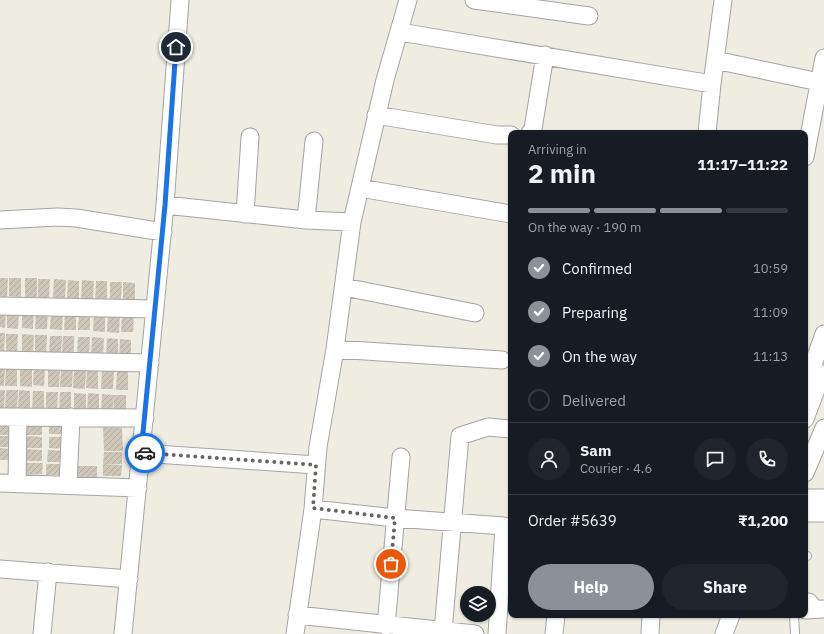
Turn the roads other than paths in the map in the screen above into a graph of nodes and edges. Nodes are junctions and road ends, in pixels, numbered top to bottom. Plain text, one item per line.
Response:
1 (180, 0) edge
2 (408, 0) edge
3 (474, 0) edge
4 (723, 0) edge
5 (589, 16) dead end
6 (400, 32) junction
7 (545, 55) junction
8 (824, 58) edge
9 (715, 60) junction
10 (819, 82) junction
11 (712, 84) junction
12 (376, 115) junction
13 (532, 130) edge
14 (707, 130) edge
15 (508, 135) edge
16 (250, 137) dead end
17 (314, 141) dead end
18 (808, 141) edge
19 (360, 188) junction
20 (165, 205) junction
21 (508, 213) edge
22 (245, 214) junction
23 (0, 220) edge
24 (306, 220) junction
25 (352, 222) junction
26 (163, 232) junction
27 (344, 287) junction
28 (0, 306) edge
29 (155, 309) junction
30 (475, 313) dead end
31 (824, 334) edge
32 (336, 349) junction
33 (816, 349) edge
34 (0, 360) edge
35 (502, 360) dead end
36 (150, 363) junction
37 (824, 370) edge
38 (808, 377) edge
39 (808, 411) edge
40 (0, 417) edge
41 (18, 417) junction
42 (71, 417) junction
43 (145, 418) junction
44 (824, 428) edge
45 (508, 429) edge
46 (141, 453) junction
47 (401, 457) dead end
48 (316, 465) junction
49 (808, 466) edge
50 (0, 483) edge
51 (17, 483) junction
52 (68, 485) junction
53 (138, 488) junction
54 (808, 498) edge
55 (824, 498) edge
56 (313, 508) junction
57 (808, 513) edge
58 (824, 513) edge
59 (395, 518) junction
60 (451, 521) junction
61 (0, 569) edge
62 (48, 572) junction
63 (129, 578) junction
64 (808, 598) edge
65 (823, 609) edge
66 (808, 610) edge
67 (297, 615) junction
68 (556, 618) edge
69 (651, 618) edge
70 (718, 618) edge
71 (730, 618) edge
72 (794, 618) edge
73 (386, 626) junction
74 (410, 631) edge
75 (452, 632) edge
76 (42, 634) edge
77 (123, 634) edge
78 (295, 634) edge
79 (474, 634) edge
80 (497, 634) edge
81 (554, 634) edge
82 (650, 634) edge
83 (711, 634) edge
84 (724, 634) edge
85 (795, 634) edge

1 - 20 street
2 - 6 street
3 - 5 street
4 - 9 street
6 - 7 street
6 - 12 street
7 - 11 street
7 - 13 street
8 - 10 street
9 - 10 street
9 - 11 street
10 - 18 street
11 - 14 street
12 - 15 street
12 - 19 street
16 - 22 street
17 - 24 street
19 - 21 street
19 - 25 street
20 - 22 street
20 - 26 street
22 - 24 street
23 - 26 street
24 - 25 street
25 - 27 street
26 - 29 street
27 - 30 street
27 - 32 street
28 - 29 street
29 - 36 street
31 - 33 street
32 - 35 street
32 - 48 street
33 - 38 street
34 - 36 street
36 - 43 street
37 - 39 street
40 - 41 street
41 - 42 street
41 - 51 street
42 - 43 street
42 - 52 street
43 - 46 street
44 - 49 street
45 - 60 street
46 - 48 street
46 - 53 street
47 - 59 street
48 - 56 street
50 - 51 street
51 - 52 street
52 - 53 street
53 - 63 street
54 - 55 street
56 - 59 street
56 - 67 street
57 - 58 street
59 - 60 street
59 - 73 street
60 - 75 street
60 - 80 street
61 - 62 street
62 - 63 street
62 - 76 street
63 - 77 street
64 - 65 lane
65 - 66 street
67 - 73 street
67 - 78 street
68 - 81 street
69 - 82 street
70 - 83 street
71 - 84 street
72 - 85 lane
73 - 74 street
74 - 75 street
75 - 79 street

